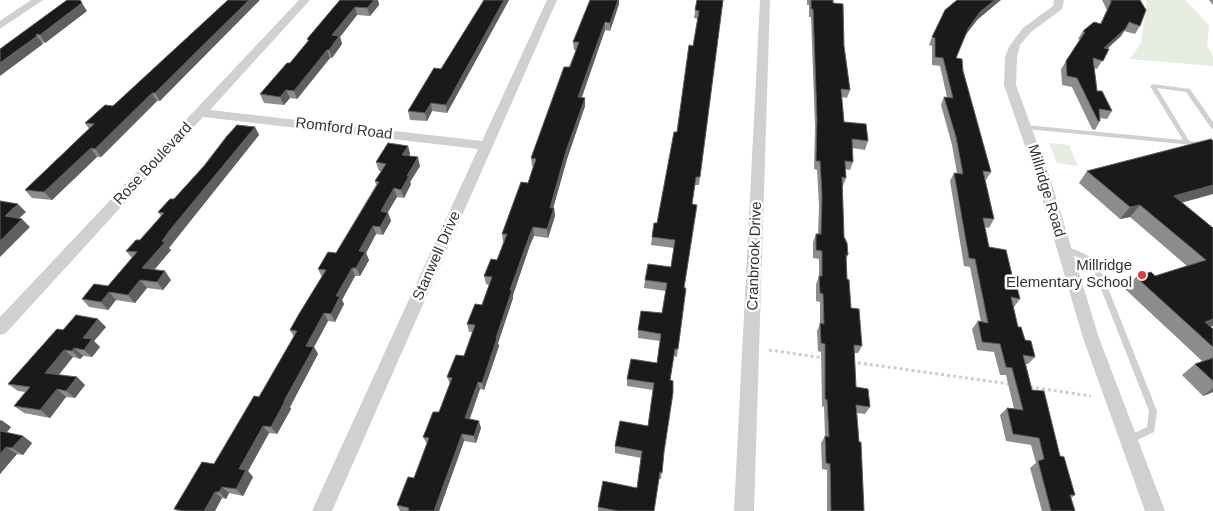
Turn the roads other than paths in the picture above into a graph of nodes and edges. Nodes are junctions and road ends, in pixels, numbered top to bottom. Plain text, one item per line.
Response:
1 (38, 0) edge
2 (305, 0) edge
3 (552, 0) edge
4 (765, 0) edge
5 (1059, 0) edge
6 (0, 26) edge
7 (202, 113) junction
8 (1026, 127) junction
9 (1213, 127) edge
10 (1187, 142) junction
11 (1213, 145) edge
12 (487, 146) junction
13 (1063, 248) junction
14 (0, 328) edge
15 (1129, 440) junction
16 (322, 511) edge
17 (744, 511) edge
18 (1155, 511) edge

1 - 6 street
2 - 7 street, Rose Boulevard
3 - 12 street, Stanwell Drive
4 - 17 street, Cranbrook Drive
5 - 8 street, Millridge Road
7 - 12 street, Romford Road
7 - 14 street, Rose Boulevard
8 - 10 lane
8 - 13 street, Millridge Road
9 - 10 lane
10 - 11 lane
12 - 16 street, Stanwell Drive
13 - 15 street, Millridge Road
13 - 15 lane
15 - 18 street, Millridge Road

